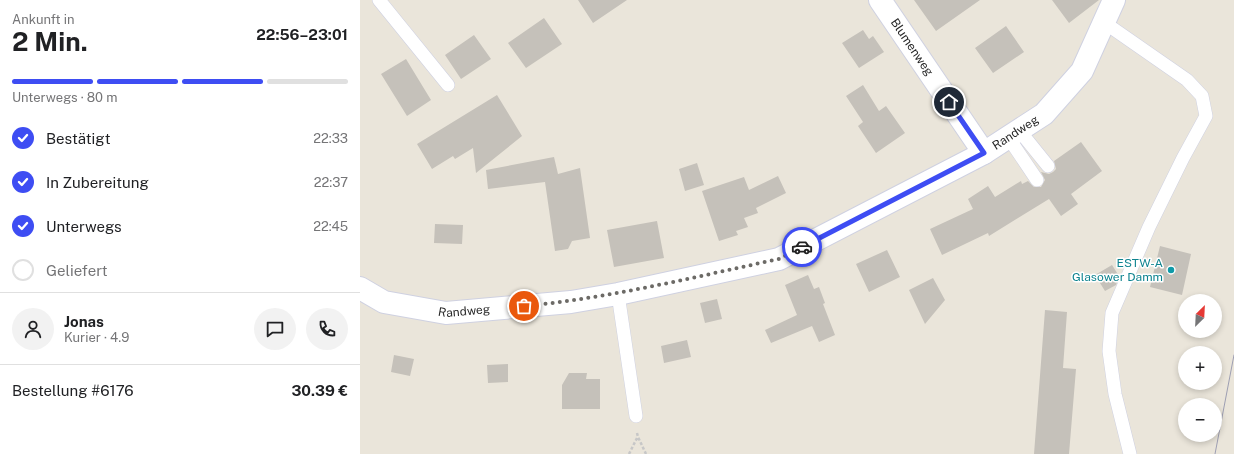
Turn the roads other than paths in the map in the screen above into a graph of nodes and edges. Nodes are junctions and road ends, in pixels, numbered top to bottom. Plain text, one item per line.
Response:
1 (379, 0) edge
2 (880, 0) edge
3 (1114, 0) edge
4 (1104, 23) junction
5 (448, 85) dead end
6 (1014, 133) junction
7 (984, 153) junction
8 (1048, 166) dead end
9 (1037, 180) dead end
10 (360, 288) edge
11 (618, 294) junction
12 (636, 416) road end
13 (1130, 454) edge

1 - 5 lane
2 - 7 street, Blumenweg
3 - 4 street, Randweg
4 - 6 street, Randweg
4 - 13 lane
6 - 7 street, Randweg
6 - 8 lane
6 - 9 lane
7 - 11 street, Randweg
10 - 11 street, Randweg
11 - 12 lane

